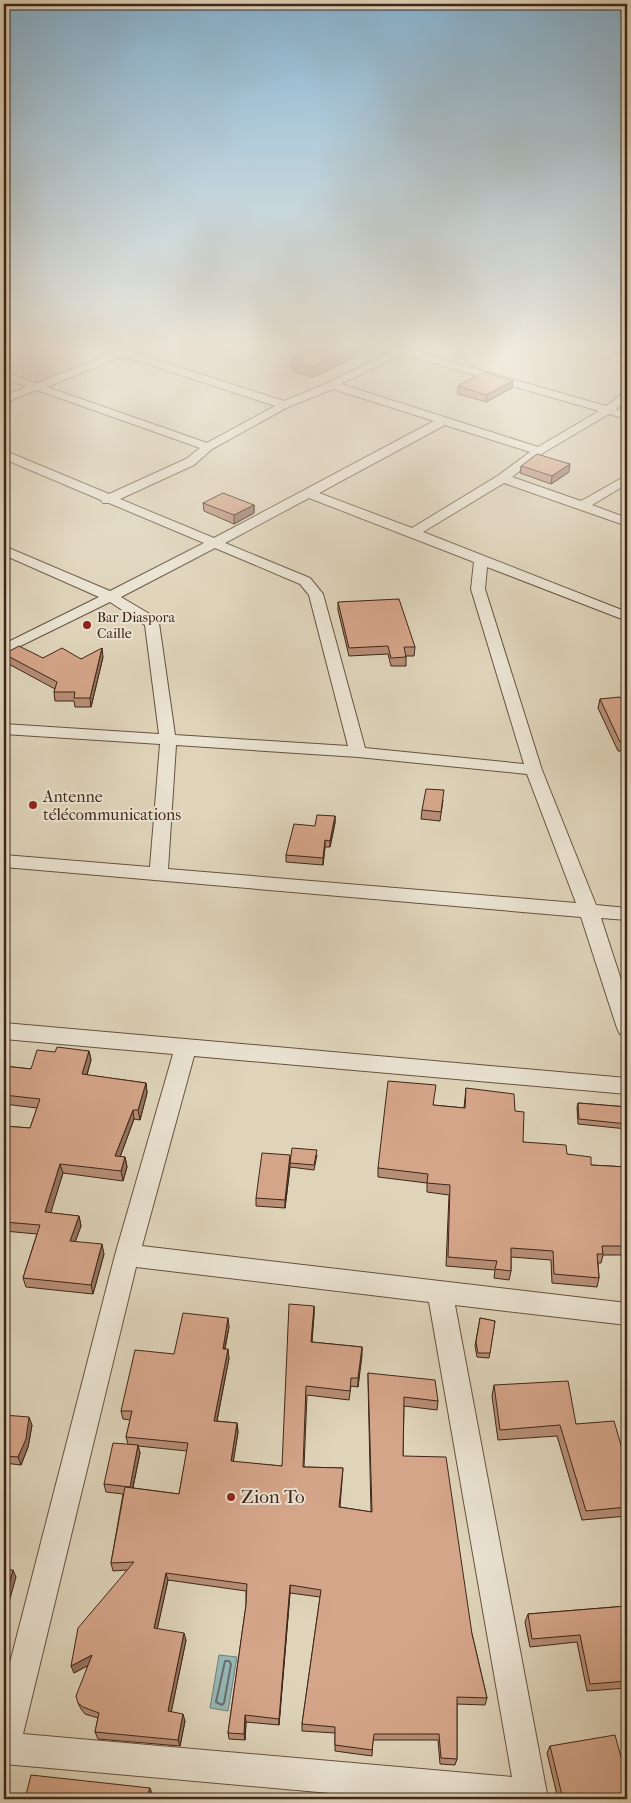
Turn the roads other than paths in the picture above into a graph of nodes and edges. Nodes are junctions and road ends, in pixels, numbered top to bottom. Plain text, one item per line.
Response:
1 (159, 430) edge
2 (240, 430) edge
3 (426, 430) edge
4 (472, 430) edge
5 (575, 430) edge
6 (208, 448) junction
7 (539, 451) junction
8 (4, 455) edge
9 (503, 478) junction
10 (627, 479) edge
11 (310, 494) junction
12 (108, 500) junction
13 (582, 506) junction
14 (627, 522) edge
15 (413, 533) junction
16 (213, 544) junction
17 (4, 550) edge
18 (481, 560) junction
19 (111, 597) junction
20 (627, 617) edge
21 (4, 650) edge
22 (4, 729) edge
23 (168, 740) junction
24 (358, 752) junction
25 (534, 770) junction
26 (4, 862) edge
27 (159, 874) junction
28 (589, 912) junction
29 (627, 914) edge
30 (627, 1028) edge
31 (4, 1031) edge
32 (186, 1047) junction
33 (627, 1086) edge
34 (127, 1255) junction
35 (440, 1293) junction
36 (627, 1314) edge
37 (4, 1747) edge
38 (531, 1797) edge

1 - 6 street
2 - 6 street
3 - 11 street
4 - 7 street
5 - 7 street
6 - 12 street
7 - 9 street
8 - 12 street
9 - 13 street
9 - 15 street
10 - 13 street
11 - 15 street
11 - 16 street
12 - 16 street
13 - 14 street
15 - 18 street
16 - 19 street
16 - 24 street
17 - 19 street
18 - 20 street
18 - 25 street
19 - 21 street
19 - 23 street
22 - 23 street
23 - 24 street
23 - 27 street
24 - 25 street
25 - 28 street
26 - 27 street
27 - 28 street
28 - 29 street
28 - 30 street
31 - 32 street
32 - 33 street
32 - 34 street
34 - 35 street
34 - 37 street
35 - 36 street
35 - 38 street
37 - 38 street

